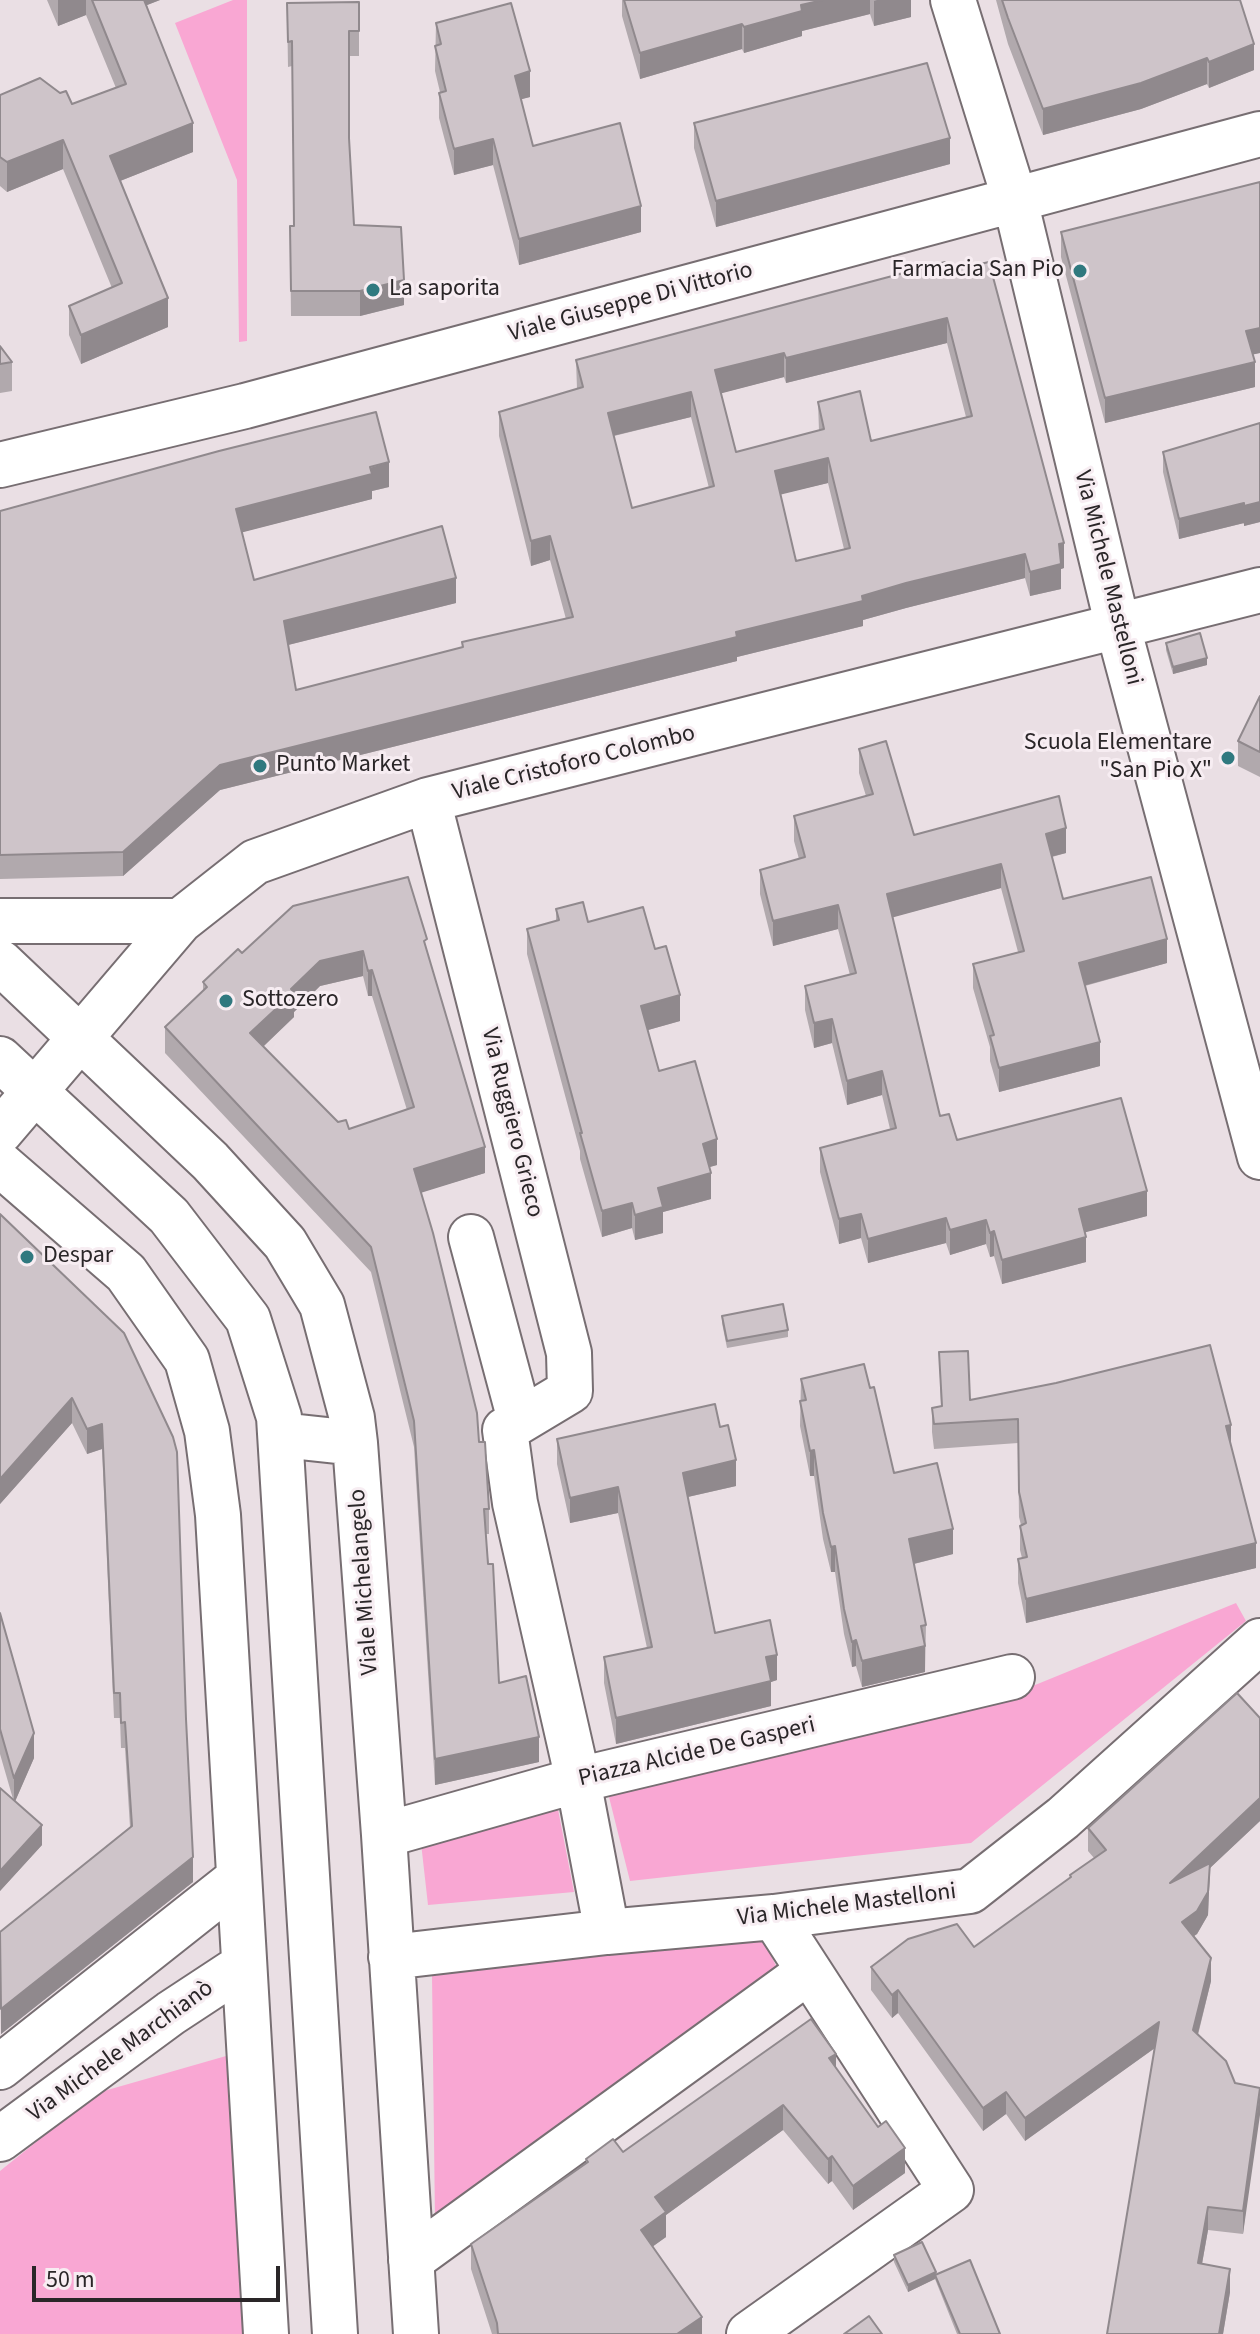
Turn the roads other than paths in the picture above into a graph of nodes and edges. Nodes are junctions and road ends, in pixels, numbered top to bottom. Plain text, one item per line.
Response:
1 (953, 0) edge
2 (1260, 134) edge
3 (1015, 200) junction
4 (0, 465) edge
5 (1260, 590) edge
6 (1118, 627) junction
7 (428, 800) junction
8 (0, 921) edge
9 (180, 921) junction
10 (0, 962) edge
11 (78, 1038) junction
12 (0, 1059) edge
13 (34, 1091) junction
14 (1252, 1094) edge
15 (0, 1132) edge
16 (1260, 1157) edge
17 (0, 1164) edge
18 (471, 1237) dead end
19 (520, 1420) junction
20 (281, 1435) junction
21 (355, 1443) junction
22 (1257, 1650) edge
23 (1012, 1677) dead end
24 (578, 1780) junction
25 (384, 1835) junction
26 (239, 1878) junction
27 (774, 1917) junction
28 (607, 1932) junction
29 (391, 1957) junction
30 (244, 1965) junction
31 (809, 1971) junction
32 (0, 2067) edge
33 (1, 2134) edge
34 (411, 2260) junction
35 (266, 2334) edge
36 (335, 2334) edge
37 (416, 2334) edge
38 (749, 2334) edge

1 - 3 street, Via Michele Mastelloni
2 - 3 street, Viale Giuseppe Di Vittorio
3 - 4 street, Viale Giuseppe Di Vittorio
3 - 6 street, Via Michele Mastelloni
5 - 6 street, Viale Cristoforo Colombo
6 - 7 street, Viale Cristoforo Colombo
6 - 14 street, Via Michele Mastelloni
7 - 9 street, Viale Cristoforo Colombo
7 - 19 street, Via Ruggiero Grieco
8 - 9 street
9 - 11 street, Viale Cristoforo Colombo
10 - 11 street, Viale Michelangelo
11 - 13 street, Viale Cristoforo Colombo
11 - 21 street, Viale Michelangelo
12 - 13 street
13 - 15 street, Viale Cristoforo Colombo
13 - 20 street
14 - 16 street, Via Michele Mastelloni
17 - 26 street
18 - 19 street
19 - 24 street
20 - 21 street
20 - 36 street
21 - 25 street, Viale Michelangelo
22 - 27 street, Via Michele Mastelloni
23 - 24 street, Piazza Alcide De Gasperi
24 - 25 street, Piazza Alcide De Gasperi
24 - 28 street
25 - 29 street, Viale Michelangelo
26 - 30 street
26 - 32 street
27 - 28 street, Via Michele Mastelloni
27 - 31 street
28 - 29 street, Via Michele Mastelloni
29 - 34 street, Viale Michelangelo
30 - 33 street, Via Michele Marchianò
30 - 35 street
31 - 34 street
31 - 38 street
34 - 37 street, Viale Michelangelo

